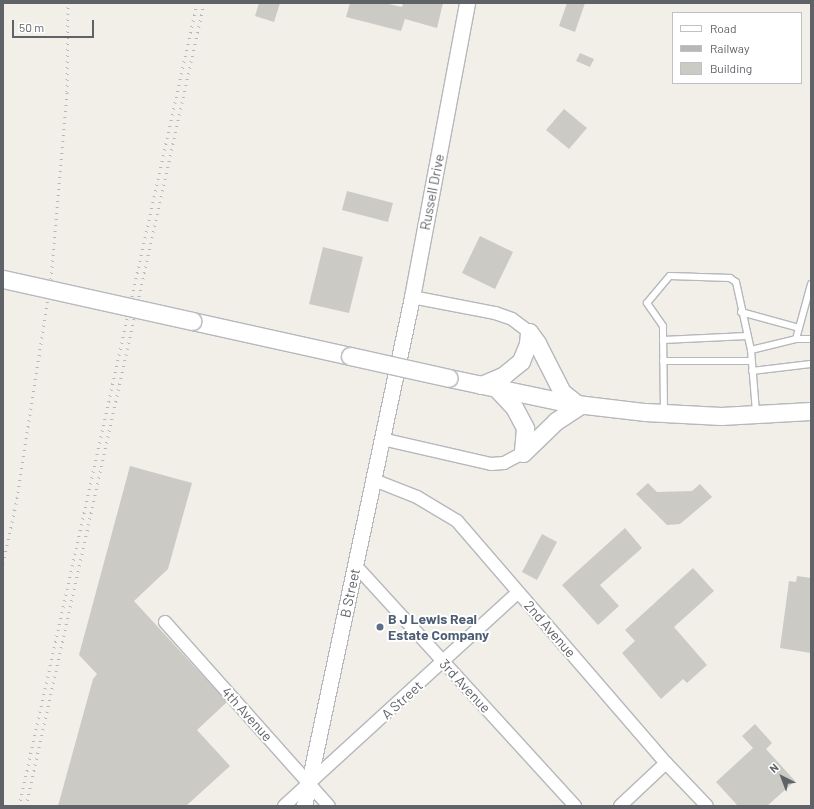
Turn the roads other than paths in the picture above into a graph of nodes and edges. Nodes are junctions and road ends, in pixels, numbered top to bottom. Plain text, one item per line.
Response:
1 (467, 3) edge
2 (3, 279) edge
3 (811, 287) edge
4 (412, 297) junction
5 (741, 312) junction
6 (799, 328) junction
7 (529, 332) junction
8 (747, 336) junction
9 (796, 339) junction
10 (811, 339) edge
11 (663, 340) junction
12 (751, 350) junction
13 (663, 361) junction
14 (752, 361) junction
15 (811, 364) edge
16 (752, 371) junction
17 (393, 379) joint
18 (481, 385) junction
19 (497, 389) junction
20 (579, 405) junction
21 (811, 411) edge
22 (664, 414) junction
23 (756, 415) junction
24 (382, 439) junction
25 (523, 454) junction
26 (374, 480) junction
27 (356, 566) junction
28 (518, 592) junction
29 (165, 622) dead end
30 (443, 663) junction
31 (666, 763) junction
32 (309, 783) junction
33 (284, 806) edge
34 (304, 806) edge
35 (329, 806) edge
36 (575, 806) edge
37 (620, 806) edge
38 (707, 806) edge

1 - 4 street, Russell Drive
2 - 18 main road, bridge
3 - 6 lane
4 - 7 street
4 - 17 street, Russell Drive
5 - 6 lane
5 - 8 lane
5 - 11 lane
6 - 9 lane
7 - 18 main road
7 - 20 main road
8 - 11 lane
8 - 12 lane
9 - 10 lane
9 - 12 lane
11 - 13 lane
12 - 14 lane
13 - 14 lane
13 - 22 lane
14 - 16 lane
15 - 16 lane
16 - 23 lane
17 - 24 street, B Street
18 - 19 main road
19 - 20 main road
19 - 25 main road
20 - 22 main road
20 - 25 main road
21 - 23 main road
22 - 23 main road
24 - 25 street
24 - 26 street, B Street
26 - 27 street, B Street
26 - 28 street, 2nd Avenue
27 - 30 street, 3rd Avenue
27 - 32 street, B Street
28 - 30 street, A Street
28 - 31 street, 2nd Avenue
29 - 32 street, 4th Avenue
30 - 32 street, A Street
30 - 36 street, 3rd Avenue
31 - 37 street
31 - 38 street, 2nd Avenue
32 - 33 street, A Street
32 - 34 street, B Street
32 - 35 street, 4th Avenue

